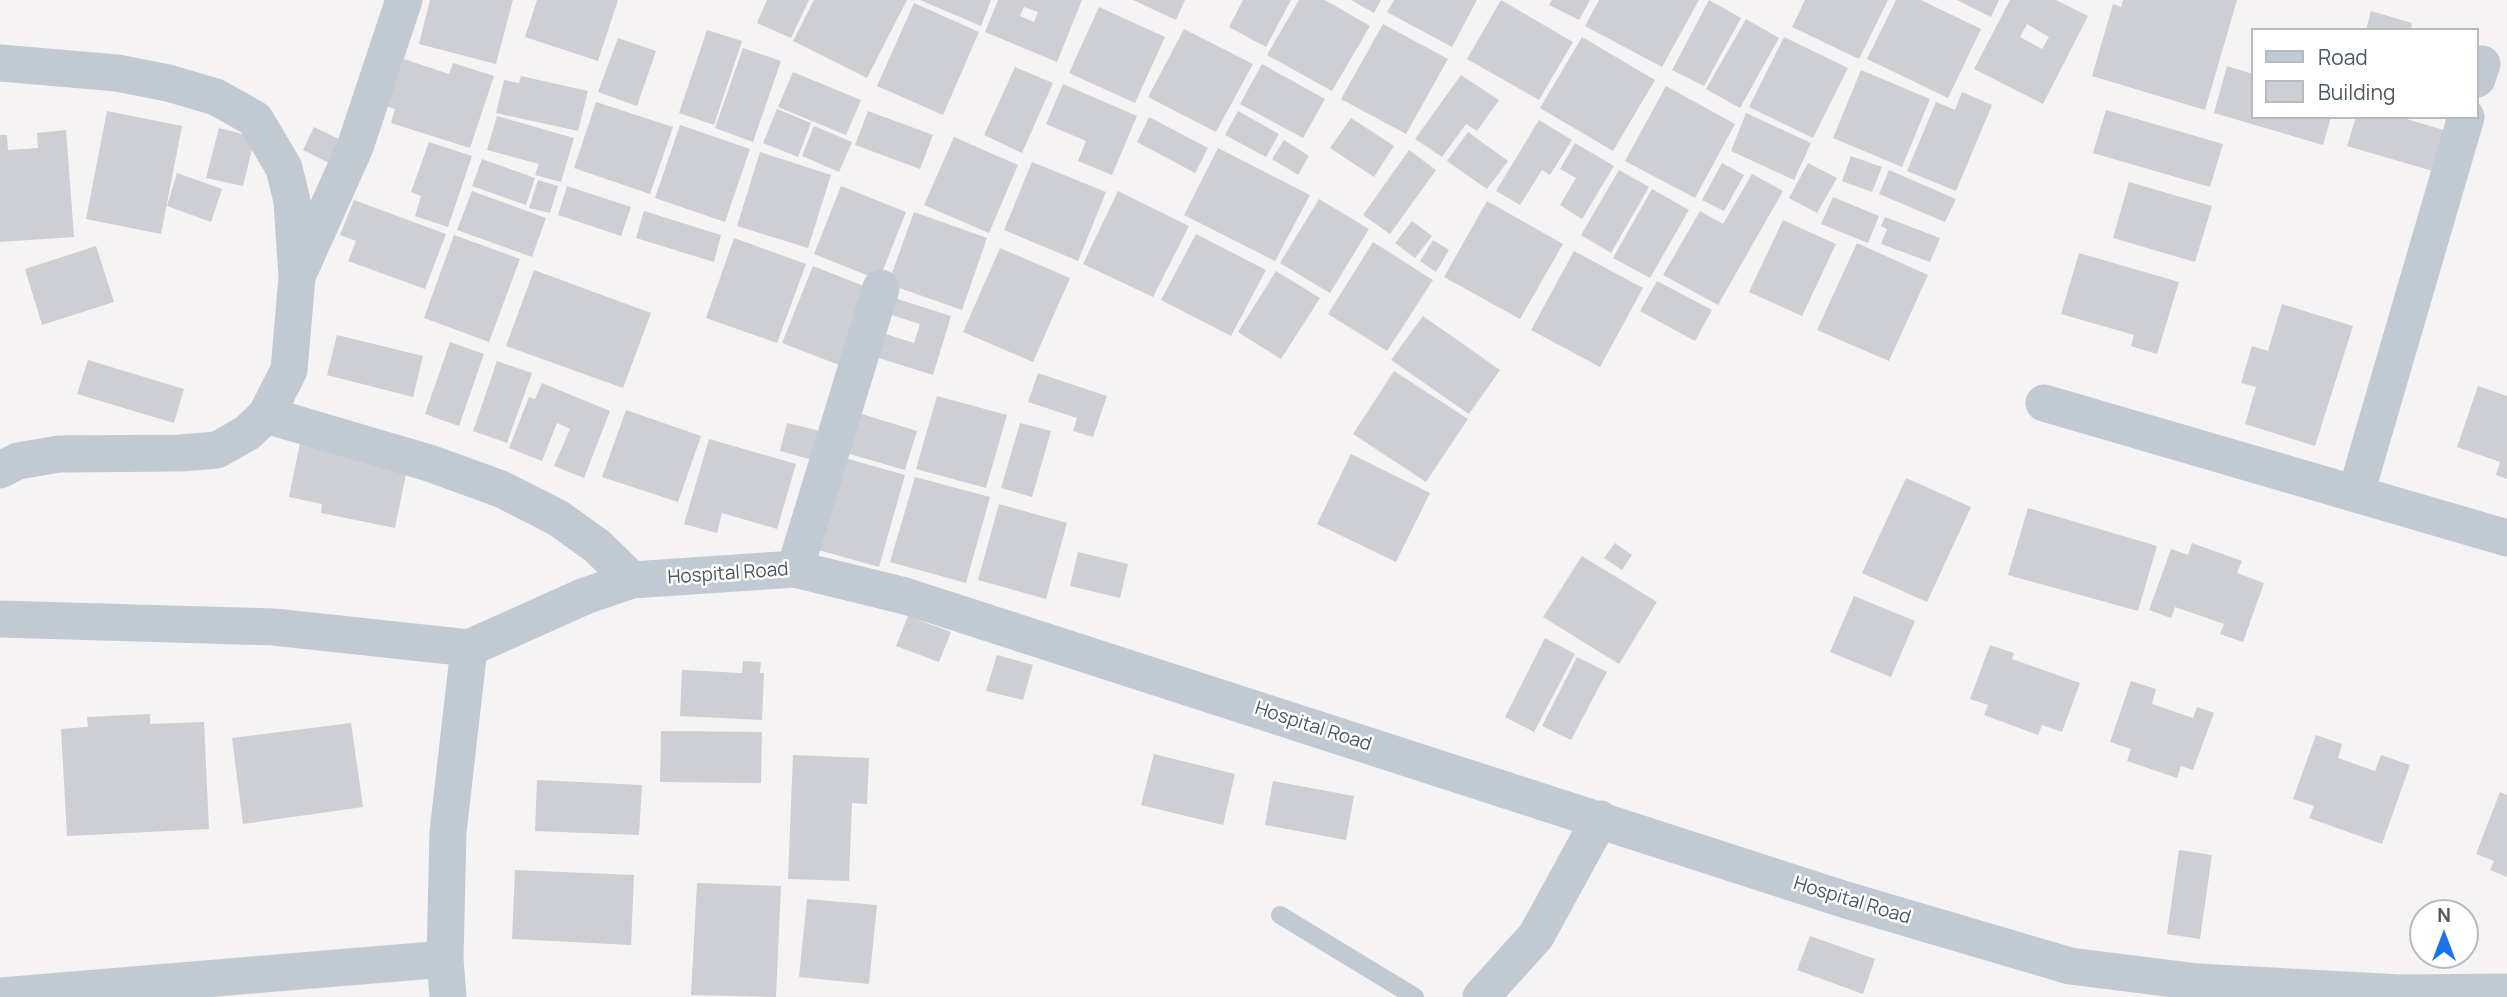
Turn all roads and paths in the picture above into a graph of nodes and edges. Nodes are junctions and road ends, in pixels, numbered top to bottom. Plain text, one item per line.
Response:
1 (404, 0) edge
2 (0, 64) edge
3 (2465, 119) edge
4 (297, 276) junction
5 (881, 288) dead end
6 (2044, 403) dead end
7 (266, 415) junction
8 (0, 470) edge
9 (2356, 493) junction
10 (2507, 538) edge
11 (794, 569) junction
12 (632, 580) junction
13 (0, 619) edge
14 (468, 648) junction
15 (1600, 820) junction
16 (1280, 915) dead end
17 (444, 959) junction
18 (2197, 990) edge
19 (2507, 992) edge
20 (2400, 995) edge
21 (0, 996) edge
22 (448, 997) edge
23 (1415, 997) edge
24 (1481, 997) edge

1 - 4 street
2 - 4 street
3 - 9 street
4 - 7 street
5 - 11 street
6 - 9 street
7 - 8 street
7 - 12 street
9 - 10 street
11 - 12 street, Hospital Road
11 - 15 street, Hospital Road
12 - 14 street, Hospital Road
13 - 14 street
14 - 17 street
15 - 18 street, Hospital Road
15 - 24 street
16 - 23 lane
17 - 21 street
17 - 22 street
18 - 20 street, Hospital Road
19 - 20 street, Hospital Road

